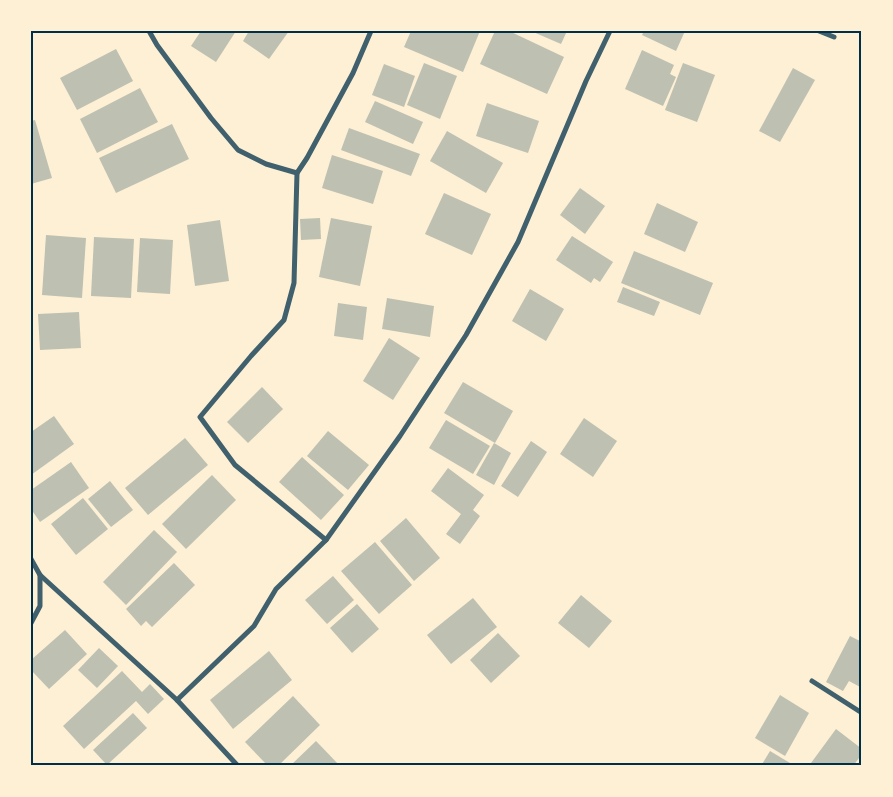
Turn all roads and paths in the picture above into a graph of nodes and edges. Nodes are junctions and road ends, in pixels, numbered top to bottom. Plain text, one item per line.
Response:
1 (149, 31) edge
2 (371, 31) edge
3 (610, 31) edge
4 (819, 31) edge
5 (834, 37) dead end
6 (297, 173) junction
7 (326, 540) junction
8 (31, 559) edge
9 (40, 575) junction
10 (31, 623) edge
11 (812, 681) dead end
12 (177, 700) junction
13 (862, 713) edge
14 (238, 766) edge

1 - 6 street
2 - 6 street
3 - 7 street
4 - 5 street
6 - 7 street
7 - 12 street
8 - 9 street
9 - 10 street
9 - 12 street
11 - 13 street
12 - 14 street

